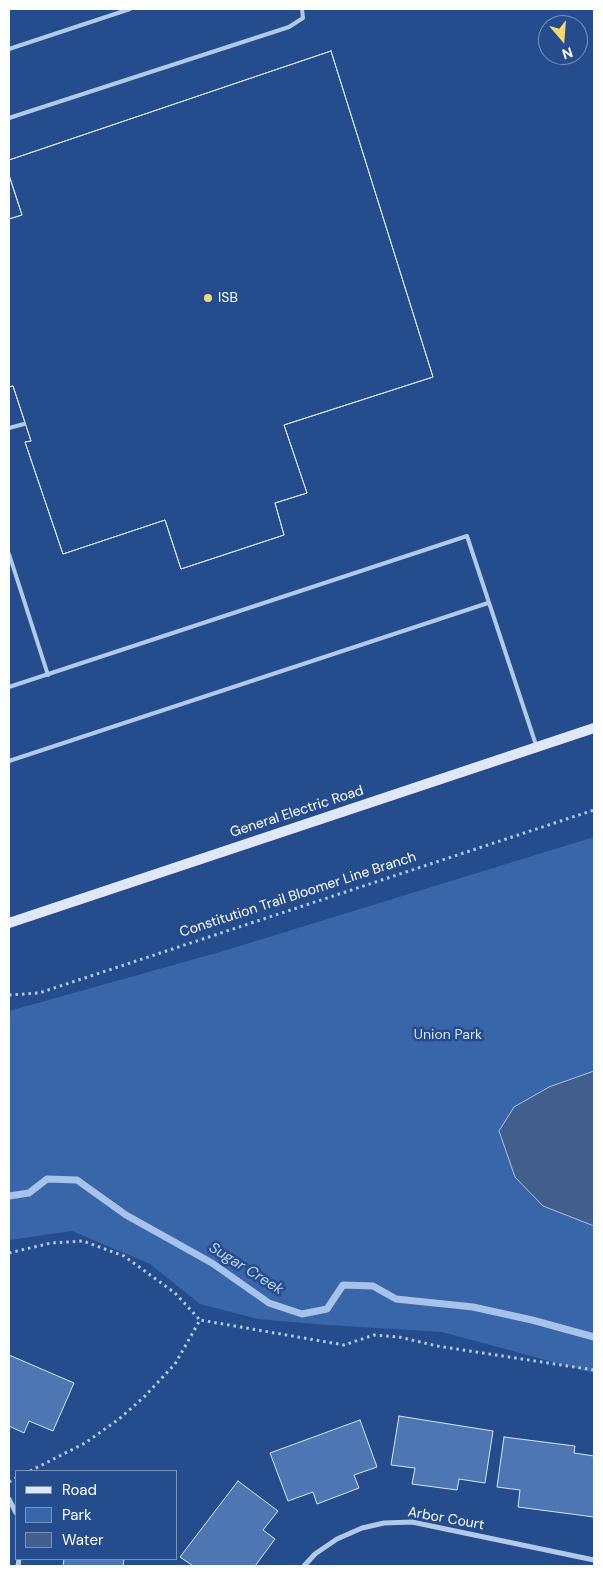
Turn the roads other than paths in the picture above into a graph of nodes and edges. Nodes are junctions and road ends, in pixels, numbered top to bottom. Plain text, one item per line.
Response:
1 (130, 9) edge
2 (302, 9) edge
3 (9, 49) edge
4 (9, 118) edge
5 (24, 424) dead end
6 (9, 428) edge
7 (9, 554) edge
8 (488, 602) junction
9 (48, 675) junction
10 (9, 687) edge
11 (594, 728) edge
12 (537, 747) junction
13 (9, 761) edge
14 (9, 923) edge
15 (9, 1499) edge
16 (15, 1511) edge
17 (594, 1560) edge
18 (304, 1566) edge

1 - 3 lane
2 - 4 lane
5 - 6 lane
7 - 9 lane
8 - 9 lane
8 - 12 lane
8 - 13 lane
9 - 10 lane
11 - 12 main road, General Electric Road
12 - 14 main road, General Electric Road
15 - 16 street
17 - 18 street, Arbor Court

